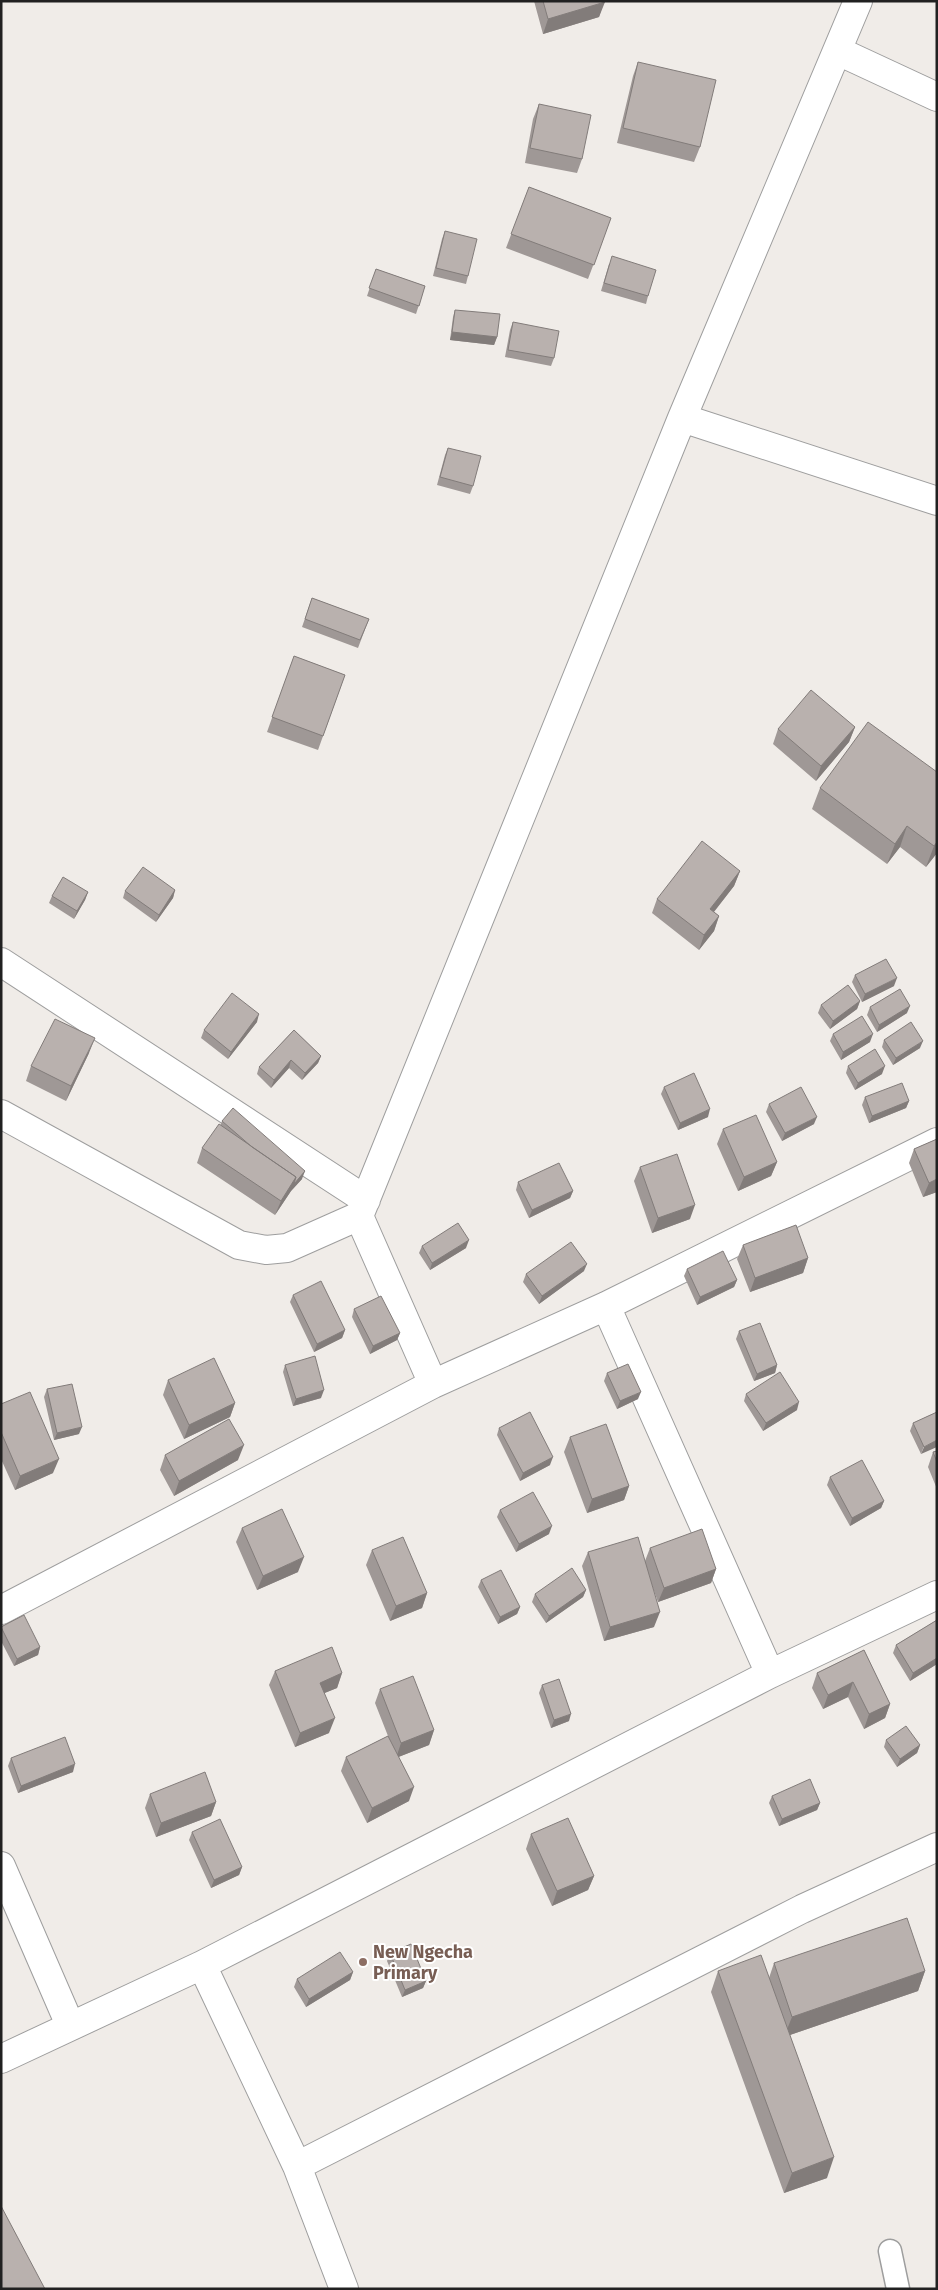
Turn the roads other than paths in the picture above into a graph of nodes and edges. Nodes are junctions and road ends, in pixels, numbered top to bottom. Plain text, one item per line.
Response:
1 (858, 1) edge
2 (838, 50) junction
3 (937, 97) edge
4 (682, 418) junction
5 (937, 501) edge
6 (1, 962) edge
7 (1, 1114) edge
8 (937, 1142) edge
9 (362, 1208) junction
10 (606, 1306) junction
11 (433, 1384) junction
12 (937, 1594) edge
13 (1, 1610) edge
14 (770, 1674) junction
15 (937, 1847) edge
16 (1, 1866) edge
17 (202, 1965) junction
18 (70, 2025) junction
19 (1, 2058) edge
20 (296, 2166) junction
21 (890, 2251) dead end
22 (344, 2289) edge
23 (898, 2289) edge

1 - 2 street
2 - 3 street
2 - 4 street
4 - 5 street
4 - 9 street
6 - 9 street
7 - 9 street
8 - 10 street
9 - 11 street
10 - 11 street
10 - 14 street
11 - 13 street
12 - 14 street
14 - 17 street
15 - 20 street
16 - 18 street
17 - 18 street
17 - 20 street
18 - 19 street
20 - 22 street
21 - 23 lane

